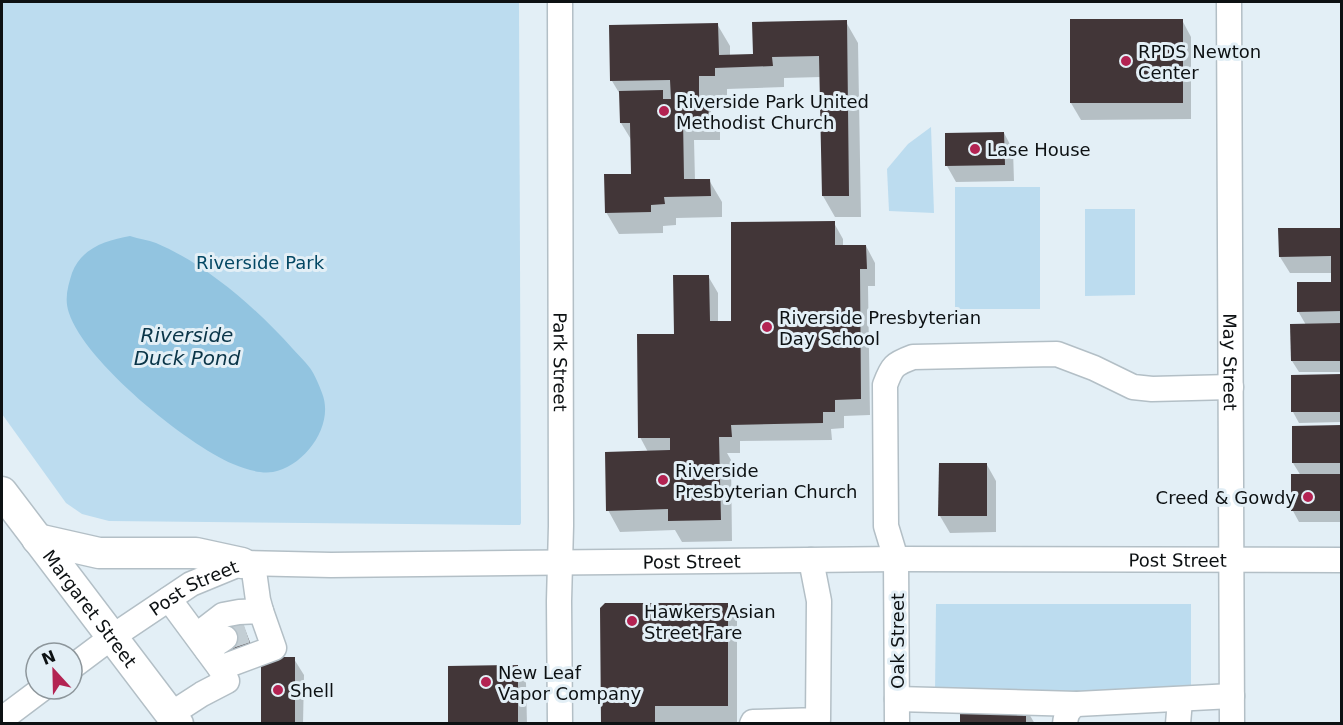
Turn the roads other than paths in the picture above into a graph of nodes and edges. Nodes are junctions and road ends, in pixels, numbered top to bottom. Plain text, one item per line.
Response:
1 (560, 2) edge
2 (1230, 2) edge
3 (1231, 387) junction
4 (2, 492) edge
5 (37, 539) junction
6 (896, 559) junction
7 (811, 560) junction
8 (1232, 560) junction
9 (1341, 560) edge
10 (560, 562) junction
11 (248, 564) junction
12 (169, 599) junction
13 (112, 637) junction
14 (232, 637) junction
15 (84, 658) edge
16 (1232, 696) junction
17 (897, 699) junction
18 (26, 701) edge
19 (1179, 712) edge
20 (1071, 714) edge
21 (2, 719) edge
22 (174, 719) edge
23 (560, 723) edge
24 (752, 723) edge
25 (897, 723) edge
26 (1232, 723) edge

1 - 10 street, Park Street
2 - 3 street, May Street
3 - 6 street, Oak Street
3 - 8 street, May Street
4 - 5 main road, Margaret Street
5 - 11 main road
5 - 13 main road, Margaret Street
6 - 7 street, Post Street
6 - 8 street, Post Street
6 - 17 street, Oak Street
7 - 10 street, Post Street
7 - 24 street
8 - 9 street, Post Street
8 - 16 street, May Street
10 - 11 street, Post Street
10 - 23 street, Park Street
11 - 12 street, Post Street
11 - 14 street
12 - 13 street, Post Street
12 - 14 street
13 - 15 street, Post Street
13 - 22 main road, Margaret Street
14 - 22 street
16 - 19 street
16 - 26 street, May Street
17 - 20 street
17 - 25 street, Oak Street
18 - 21 street
19 - 20 street

